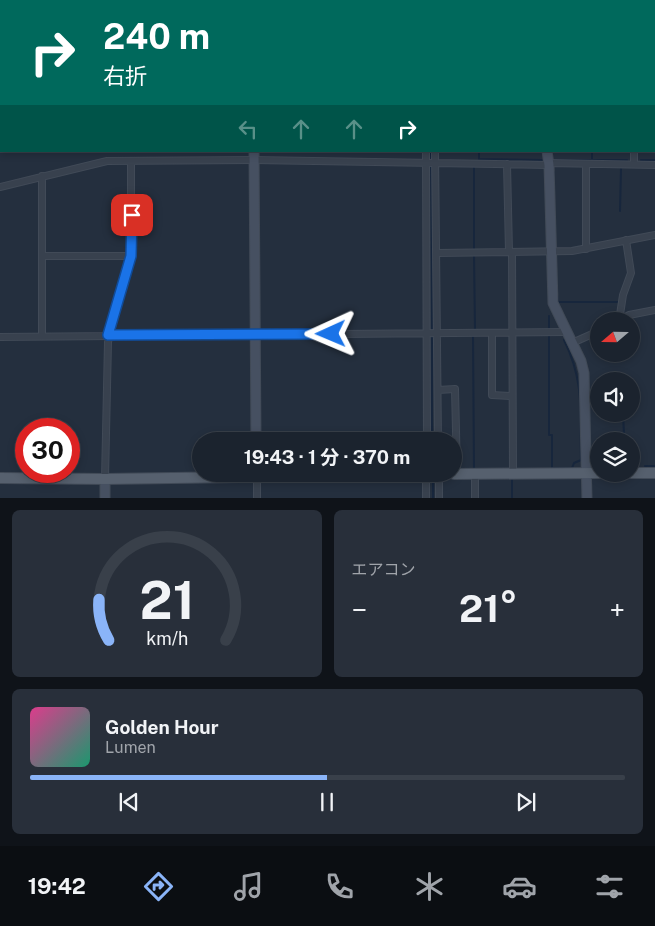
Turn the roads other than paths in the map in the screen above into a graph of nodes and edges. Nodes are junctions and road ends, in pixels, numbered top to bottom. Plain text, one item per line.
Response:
1 (426, 152) edge
2 (436, 152) edge
3 (547, 152) edge
4 (634, 152) edge
5 (254, 156) edge
6 (131, 161) junction
7 (431, 163) junction
8 (507, 164) junction
9 (549, 164) junction
10 (586, 164) junction
11 (634, 164) junction
12 (655, 165) edge
13 (42, 176) junction
14 (0, 187) edge
15 (655, 235) edge
16 (626, 240) junction
17 (586, 249) junction
18 (550, 251) junction
19 (510, 252) junction
20 (438, 253) junction
21 (43, 256) junction
22 (131, 256) junction
23 (655, 310) edge
24 (620, 312) edge
25 (640, 313) edge
26 (566, 332) junction
27 (432, 333) junction
28 (492, 333) junction
29 (512, 333) junction
30 (108, 335) junction
31 (255, 335) junction
32 (590, 335) edge
33 (42, 336) junction
34 (0, 337) edge
35 (572, 344) junction
36 (438, 390) junction
37 (512, 396) junction
38 (256, 432) edge
39 (427, 432) edge
40 (438, 432) edge
41 (455, 432) edge
42 (655, 472) edge
43 (475, 473) junction
44 (512, 473) junction
45 (587, 473) junction
46 (640, 473) edge
47 (462, 474) edge
48 (192, 477) edge
49 (0, 478) edge
50 (105, 479) junction
51 (257, 482) edge
52 (427, 482) edge
53 (438, 482) edge
54 (105, 498) edge
55 (257, 498) edge
56 (426, 498) edge
57 (439, 498) edge
58 (475, 498) edge
59 (587, 498) edge

1 - 7 street
2 - 7 street
3 - 9 street
4 - 11 street
5 - 6 street
5 - 7 street
5 - 31 street
6 - 13 street
6 - 22 street
7 - 8 street
7 - 20 street
7 - 27 street
8 - 9 street
8 - 19 street
9 - 10 street
9 - 18 street
10 - 11 street
10 - 17 street
11 - 12 street
13 - 14 street
13 - 21 street
15 - 16 street
16 - 17 street
16 - 24 street
17 - 18 street
18 - 19 street
18 - 26 street
19 - 20 street
19 - 29 street
20 - 27 street
21 - 22 street
21 - 33 street
22 - 30 street
23 - 25 street
26 - 29 street
26 - 35 street
27 - 28 street
27 - 31 street
27 - 36 street
27 - 39 street
28 - 29 street
28 - 37 street
29 - 37 street
30 - 31 street
30 - 33 street
30 - 50 street
31 - 38 street
32 - 35 street
33 - 34 street
35 - 45 street
36 - 40 street
36 - 41 street
37 - 44 street
42 - 46 main road
43 - 44 main road
43 - 47 main road
43 - 58 street
44 - 45 main road
45 - 59 street
48 - 50 main road
49 - 50 main road
50 - 54 street
51 - 55 street
52 - 56 street
53 - 57 street

